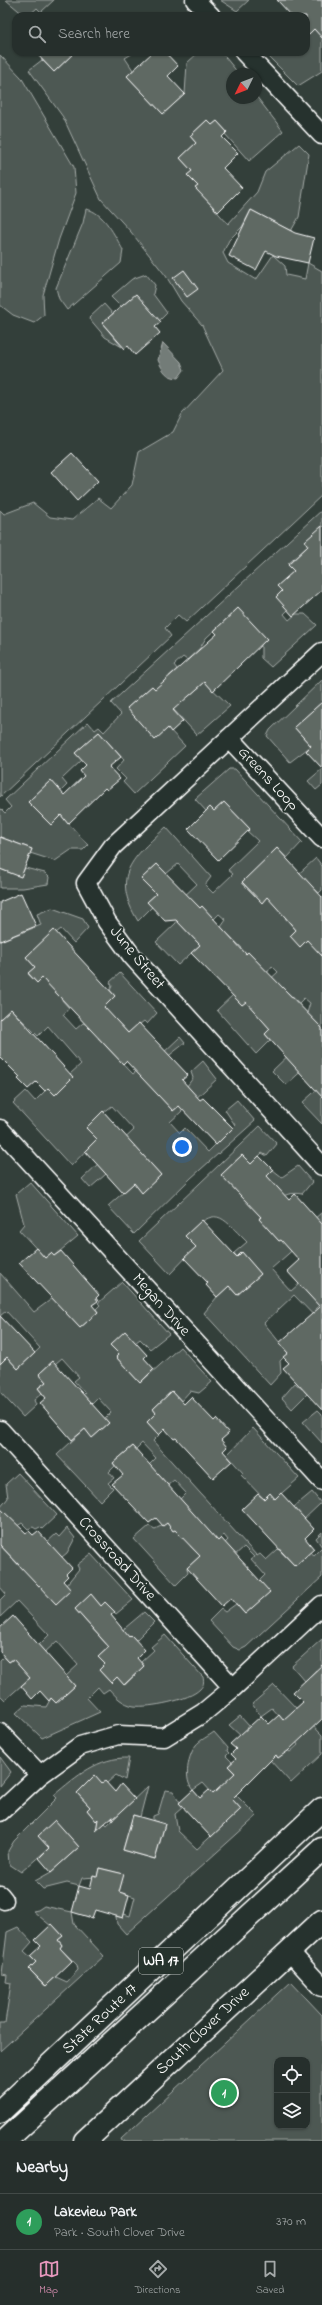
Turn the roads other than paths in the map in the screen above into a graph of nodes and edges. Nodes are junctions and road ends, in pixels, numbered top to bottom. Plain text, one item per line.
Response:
1 (196, 0) edge
2 (207, 12) edge
3 (248, 56) edge
4 (322, 135) edge
5 (322, 652) edge
6 (229, 738) junction
7 (322, 838) edge
8 (0, 1129) edge
9 (322, 1166) edge
10 (0, 1430) edge
11 (322, 1481) edge
12 (322, 1605) edge
13 (233, 1688) junction
14 (0, 1733) edge
15 (40, 1775) junction
16 (322, 1809) edge
17 (0, 1812) edge
18 (322, 1849) edge
19 (322, 1921) edge
20 (289, 1951) junction
21 (322, 1987) edge
22 (0, 2112) edge
23 (5, 2141) edge
24 (85, 2141) edge

1 - 2 street
3 - 4 street
5 - 6 street, June Street
6 - 7 street, Greens Loop
6 - 9 street, June Street
8 - 11 street, Megan Drive
10 - 13 street, Crossroad Drive
12 - 13 street
13 - 15 street
14 - 15 street
15 - 17 street
16 - 22 main road, State Route 17 / WA 17
18 - 23 main road, State Route 17 / WA 17
19 - 20 main road, South Clover Drive
20 - 21 street
20 - 24 main road, South Clover Drive

